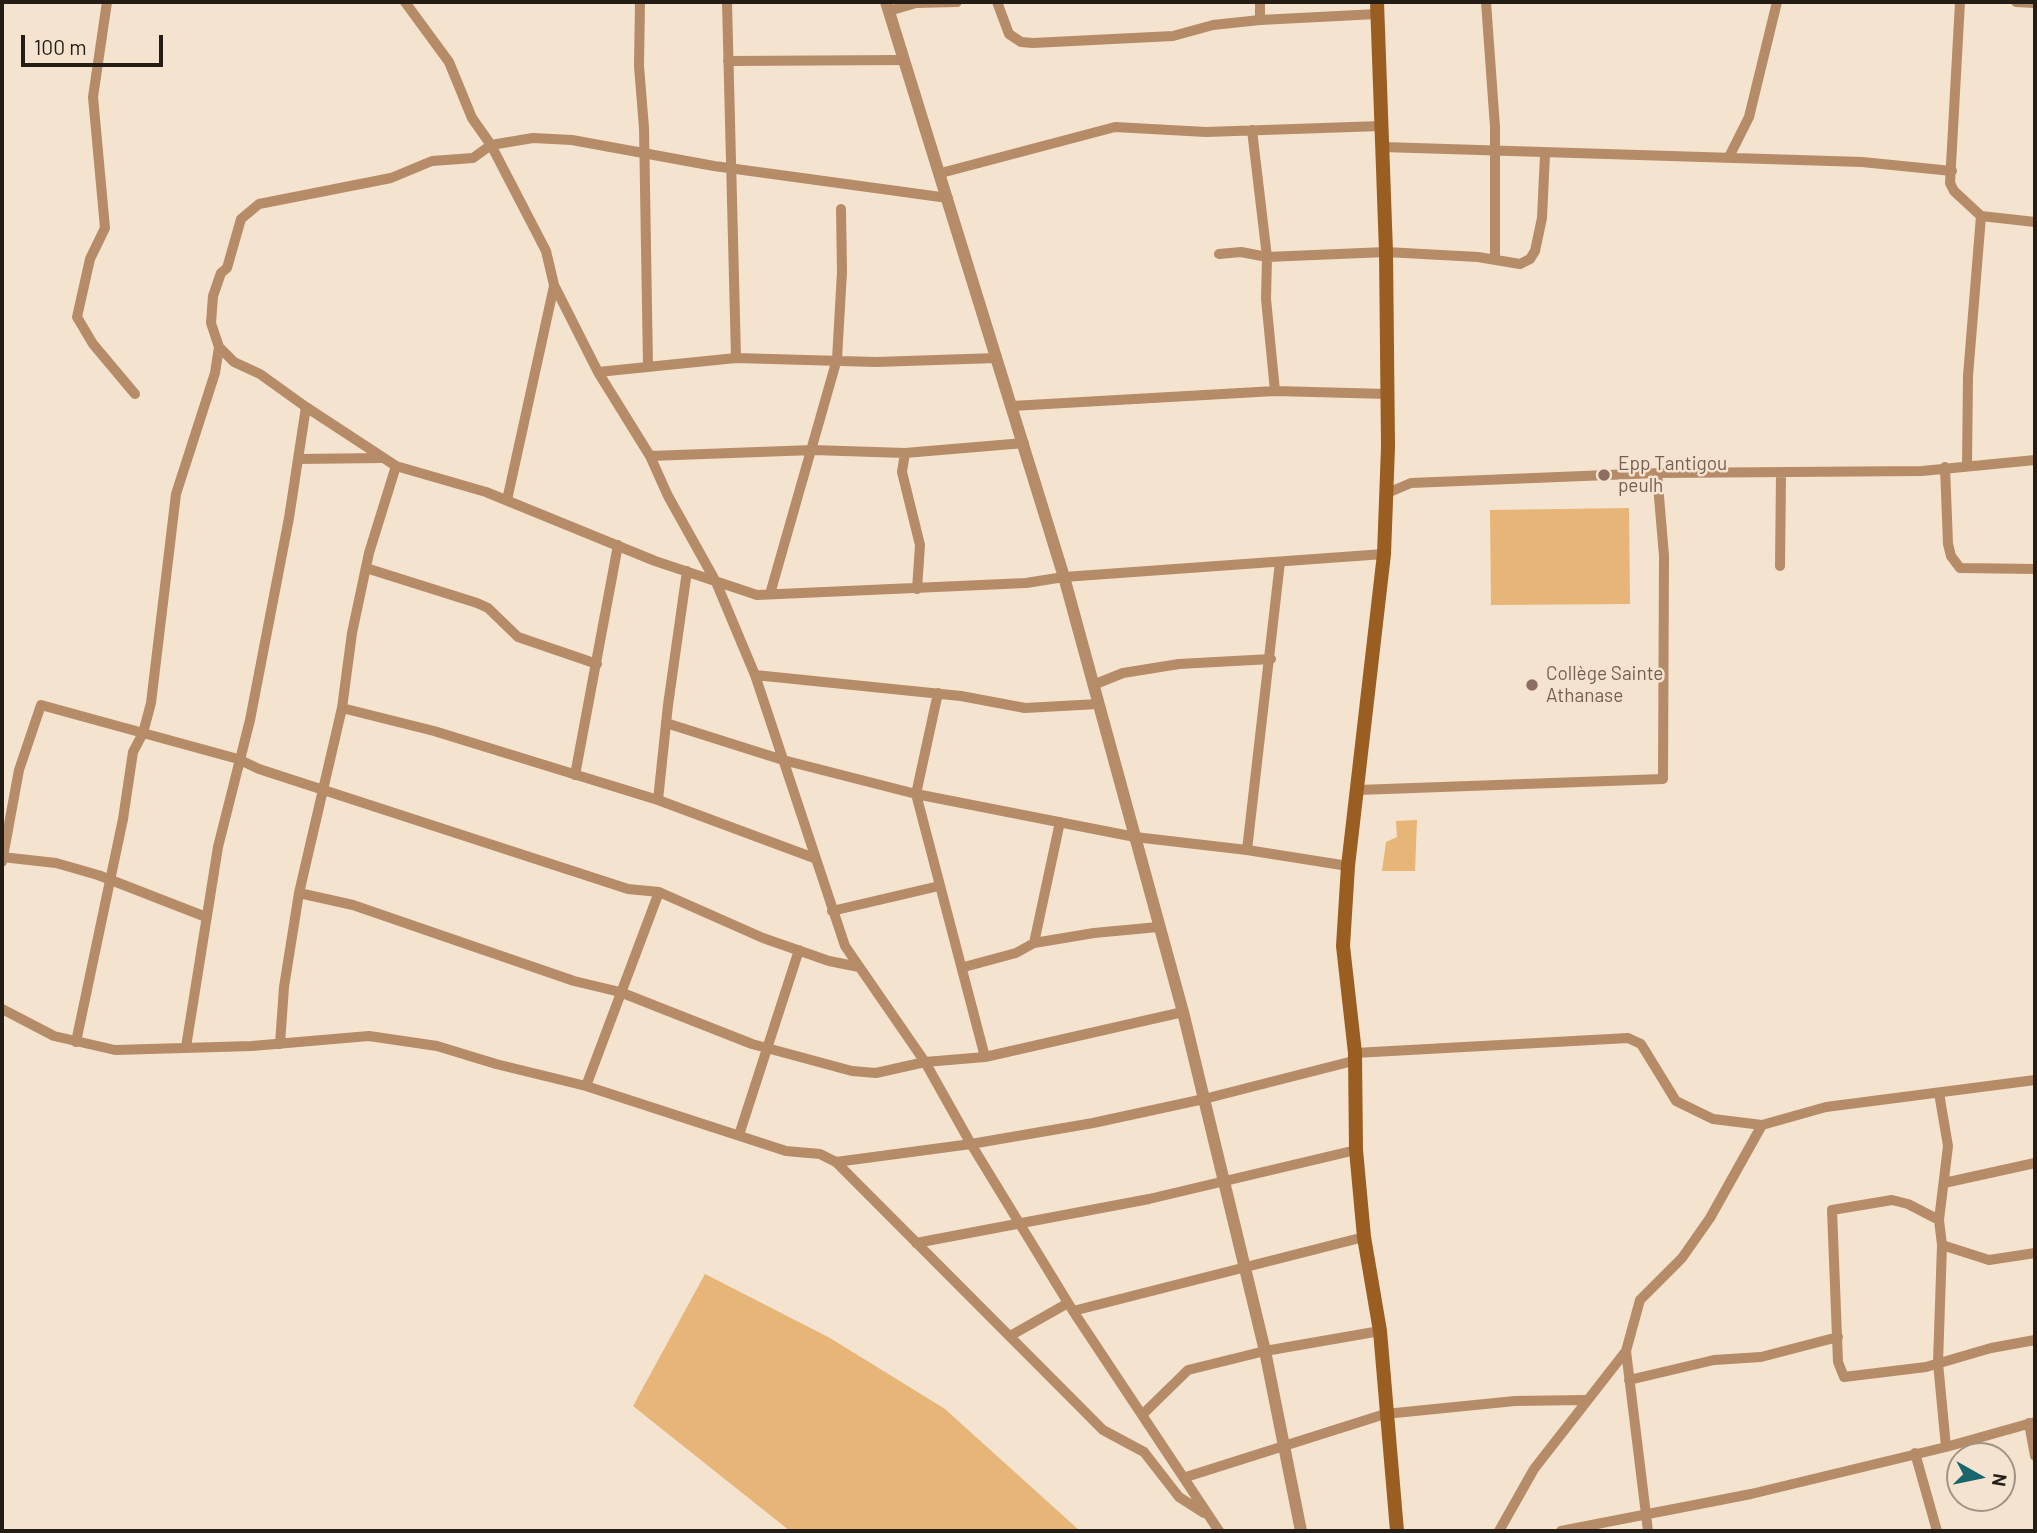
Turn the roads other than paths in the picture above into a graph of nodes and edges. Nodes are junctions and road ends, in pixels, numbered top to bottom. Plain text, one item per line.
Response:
1 (107, 2) edge
2 (405, 2) edge
3 (640, 2) edge
4 (727, 2) edge
5 (957, 2) edge
6 (997, 2) edge
7 (1260, 2) edge
8 (1486, 2) edge
9 (1777, 2) edge
10 (1960, 2) edge
11 (2016, 2) edge
12 (2035, 3) edge
13 (887, 6) edge
14 (1377, 8) edge
15 (1260, 20) junction
16 (904, 60) junction
17 (728, 61) junction
18 (1381, 127) junction
19 (1252, 130) junction
20 (491, 145) junction
21 (1383, 147) junction
22 (1494, 151) junction
23 (644, 153) junction
24 (1545, 154) junction
25 (1729, 157) junction
26 (730, 168) junction
27 (1952, 171) junction
28 (941, 173) junction
29 (948, 198) junction
30 (841, 209) dead end
31 (1981, 216) junction
32 (2035, 222) edge
33 (1385, 252) junction
34 (1219, 254) dead end
35 (1267, 257) junction
36 (1494, 260) junction
37 (554, 285) junction
38 (219, 347) junction
39 (736, 358) junction
40 (997, 358) junction
41 (836, 359) junction
42 (234, 362) junction
43 (648, 366) junction
44 (598, 372) junction
45 (215, 373) junction
46 (1275, 390) junction
47 (135, 394) dead end
48 (1388, 394) junction
49 (1012, 406) junction
50 (306, 407) junction
51 (1024, 443) junction
52 (813, 450) junction
53 (905, 453) junction
54 (650, 456) junction
55 (384, 458) junction
56 (298, 459) junction
57 (2035, 460) edge
58 (1967, 465) junction
59 (396, 466) junction
60 (1945, 467) junction
61 (1657, 474) junction
62 (1780, 474) junction
63 (1385, 494) junction
64 (507, 500) junction
65 (618, 545) junction
66 (1384, 554) junction
67 (1280, 562) junction
68 (1780, 566) dead end
69 (366, 568) junction
70 (2035, 569) edge
71 (687, 571) junction
72 (1063, 577) junction
73 (716, 582) junction
74 (916, 589) junction
75 (770, 594) junction
76 (1270, 659) junction
77 (597, 664) junction
78 (755, 675) junction
79 (1093, 685) junction
80 (938, 693) junction
81 (1098, 704) junction
82 (342, 708) junction
83 (666, 723) junction
84 (143, 733) junction
85 (239, 759) junction
86 (783, 760) junction
87 (575, 775) junction
88 (325, 789) junction
89 (1358, 790) junction
90 (916, 794) junction
91 (658, 800) junction
92 (1060, 822) junction
93 (1135, 837) junction
94 (1247, 850) junction
95 (814, 858) junction
96 (2, 859) edge
97 (1348, 866) junction
98 (108, 879) junction
99 (939, 886) junction
100 (659, 891) junction
101 (299, 893) junction
102 (832, 911) junction
103 (206, 917) junction
104 (1158, 927) junction
105 (1034, 943) junction
106 (799, 950) junction
107 (859, 967) junction
108 (964, 967) junction
109 (620, 992) junction
110 (2, 1009) edge
111 (1182, 1012) junction
112 (76, 1042) junction
113 (280, 1044) junction
114 (186, 1047) junction
115 (767, 1049) junction
116 (985, 1057) junction
117 (1354, 1057) junction
118 (925, 1062) junction
119 (2035, 1080) edge
120 (586, 1086) junction
121 (1939, 1093) junction
122 (1204, 1099) junction
123 (1762, 1125) junction
124 (738, 1135) junction
125 (971, 1144) junction
126 (1356, 1150) junction
127 (836, 1162) junction
128 (2035, 1163) edge
129 (1225, 1182) junction
130 (1944, 1183) junction
131 (1939, 1220) junction
132 (1021, 1226) junction
133 (1364, 1237) junction
134 (916, 1243) junction
135 (1942, 1245) junction
136 (2035, 1253) edge
137 (1242, 1269) junction
138 (1070, 1307) junction
139 (1380, 1331) junction
140 (1010, 1336) junction
141 (1838, 1337) junction
142 (2035, 1340) edge
143 (1265, 1351) junction
144 (1626, 1351) junction
145 (1938, 1363) junction
146 (1629, 1380) junction
147 (1585, 1400) junction
148 (1142, 1415) junction
149 (1385, 1415) junction
150 (2032, 1422) edge
151 (1963, 1442) edge
152 (1946, 1447) joint
153 (1283, 1448) junction
154 (1915, 1453) junction
155 (2035, 1456) edge
156 (1186, 1477) junction
157 (1204, 1513) junction
158 (1644, 1514) junction
159 (1219, 1531) edge
160 (1301, 1531) edge
161 (1397, 1531) edge
162 (1499, 1531) edge
163 (1562, 1531) edge
164 (1648, 1531) edge
165 (1937, 1531) edge

1 - 47 street
2 - 20 street
3 - 23 street
4 - 17 street
5 - 13 street
6 - 15 street
7 - 15 street
8 - 22 street
9 - 25 street
10 - 27 street
11 - 12 street
13 - 16 street
14 - 15 street
14 - 18 main road
16 - 17 street
16 - 28 street
17 - 26 street
18 - 19 street
18 - 21 main road
19 - 28 street
19 - 35 street
20 - 23 street
20 - 37 street
20 - 38 street
21 - 22 street
21 - 33 main road
22 - 24 street
22 - 36 street
23 - 26 street
23 - 43 street
24 - 25 street
24 - 36 street
25 - 27 street
26 - 29 street
26 - 39 street
27 - 31 street
28 - 29 street
29 - 40 street
30 - 41 street
31 - 32 street
31 - 58 street
33 - 35 street
33 - 36 street
33 - 48 main road
34 - 35 street
35 - 46 street
37 - 44 street
37 - 64 street
38 - 42 street
38 - 45 street
39 - 41 street
39 - 43 street
40 - 41 street
40 - 49 street
41 - 52 street
42 - 45 street
42 - 50 street
43 - 44 street
44 - 54 street
45 - 84 street
46 - 48 street
46 - 49 street
48 - 63 main road
49 - 51 street
50 - 55 street
50 - 56 street
51 - 53 street
51 - 72 street
52 - 53 street
52 - 54 street
52 - 75 street
53 - 74 street
54 - 73 street
55 - 56 street
55 - 59 street
56 - 85 street
57 - 58 street
58 - 60 street
59 - 64 street
59 - 69 street
60 - 62 street
60 - 70 street
61 - 62 street
61 - 63 street
61 - 89 street
62 - 68 street
63 - 66 main road
64 - 65 street
65 - 71 street
65 - 77 street
66 - 67 street
66 - 89 main road
67 - 72 street
67 - 76 street
69 - 77 street
69 - 82 street
71 - 73 street
71 - 83 street
72 - 74 street
72 - 79 street
73 - 75 street
73 - 78 street
74 - 75 street
76 - 79 street
76 - 94 street
77 - 87 street
78 - 80 street
78 - 86 street
79 - 81 street
80 - 81 street
80 - 90 street
81 - 93 street
82 - 87 street
82 - 88 street
83 - 86 street
83 - 91 street
84 - 85 street
84 - 96 street
84 - 98 street
85 - 88 street
85 - 103 street
86 - 90 street
86 - 95 street
87 - 91 street
88 - 100 street
88 - 101 street
89 - 97 main road
90 - 92 street
90 - 99 street
91 - 95 street
92 - 93 street
92 - 105 street
93 - 94 street
93 - 104 street
94 - 97 street
95 - 102 street
96 - 98 street
97 - 117 main road
98 - 103 street
98 - 112 street
99 - 102 street
99 - 108 street
100 - 106 street
100 - 109 street
101 - 109 street
101 - 113 street
102 - 107 street
103 - 114 street
104 - 105 street
104 - 111 street
105 - 108 street
106 - 107 street
106 - 115 street
107 - 118 street
108 - 116 street
109 - 115 street
109 - 120 street
110 - 112 street
111 - 116 street
111 - 122 street
112 - 114 street
113 - 114 street
113 - 120 street
115 - 118 street
115 - 124 street
116 - 118 street
117 - 122 street
117 - 123 street
117 - 126 main road
118 - 125 street
119 - 121 street
120 - 124 street
121 - 123 street
121 - 130 street
122 - 125 street
122 - 129 street
123 - 144 street
124 - 127 street
125 - 127 street
125 - 132 street
126 - 129 street
126 - 133 main road
127 - 134 street
128 - 130 street
129 - 132 street
129 - 137 street
130 - 131 street
131 - 135 street
131 - 141 street
132 - 134 street
132 - 138 street
133 - 137 street
133 - 139 main road
134 - 140 street
135 - 136 street
135 - 145 street
137 - 138 street
137 - 143 street
138 - 140 street
138 - 148 street
139 - 143 street
139 - 149 main road
140 - 157 street
141 - 145 street
141 - 146 street
142 - 145 street
143 - 148 street
143 - 153 street
144 - 146 street
144 - 147 street
145 - 152 street
146 - 158 street
147 - 149 street
147 - 162 street
148 - 156 street
149 - 153 street
149 - 161 main road
150 - 151 street
150 - 155 street
152 - 154 street
153 - 156 street
153 - 160 street
154 - 158 street
154 - 165 street
156 - 157 street
157 - 159 street
158 - 163 street
158 - 164 street

